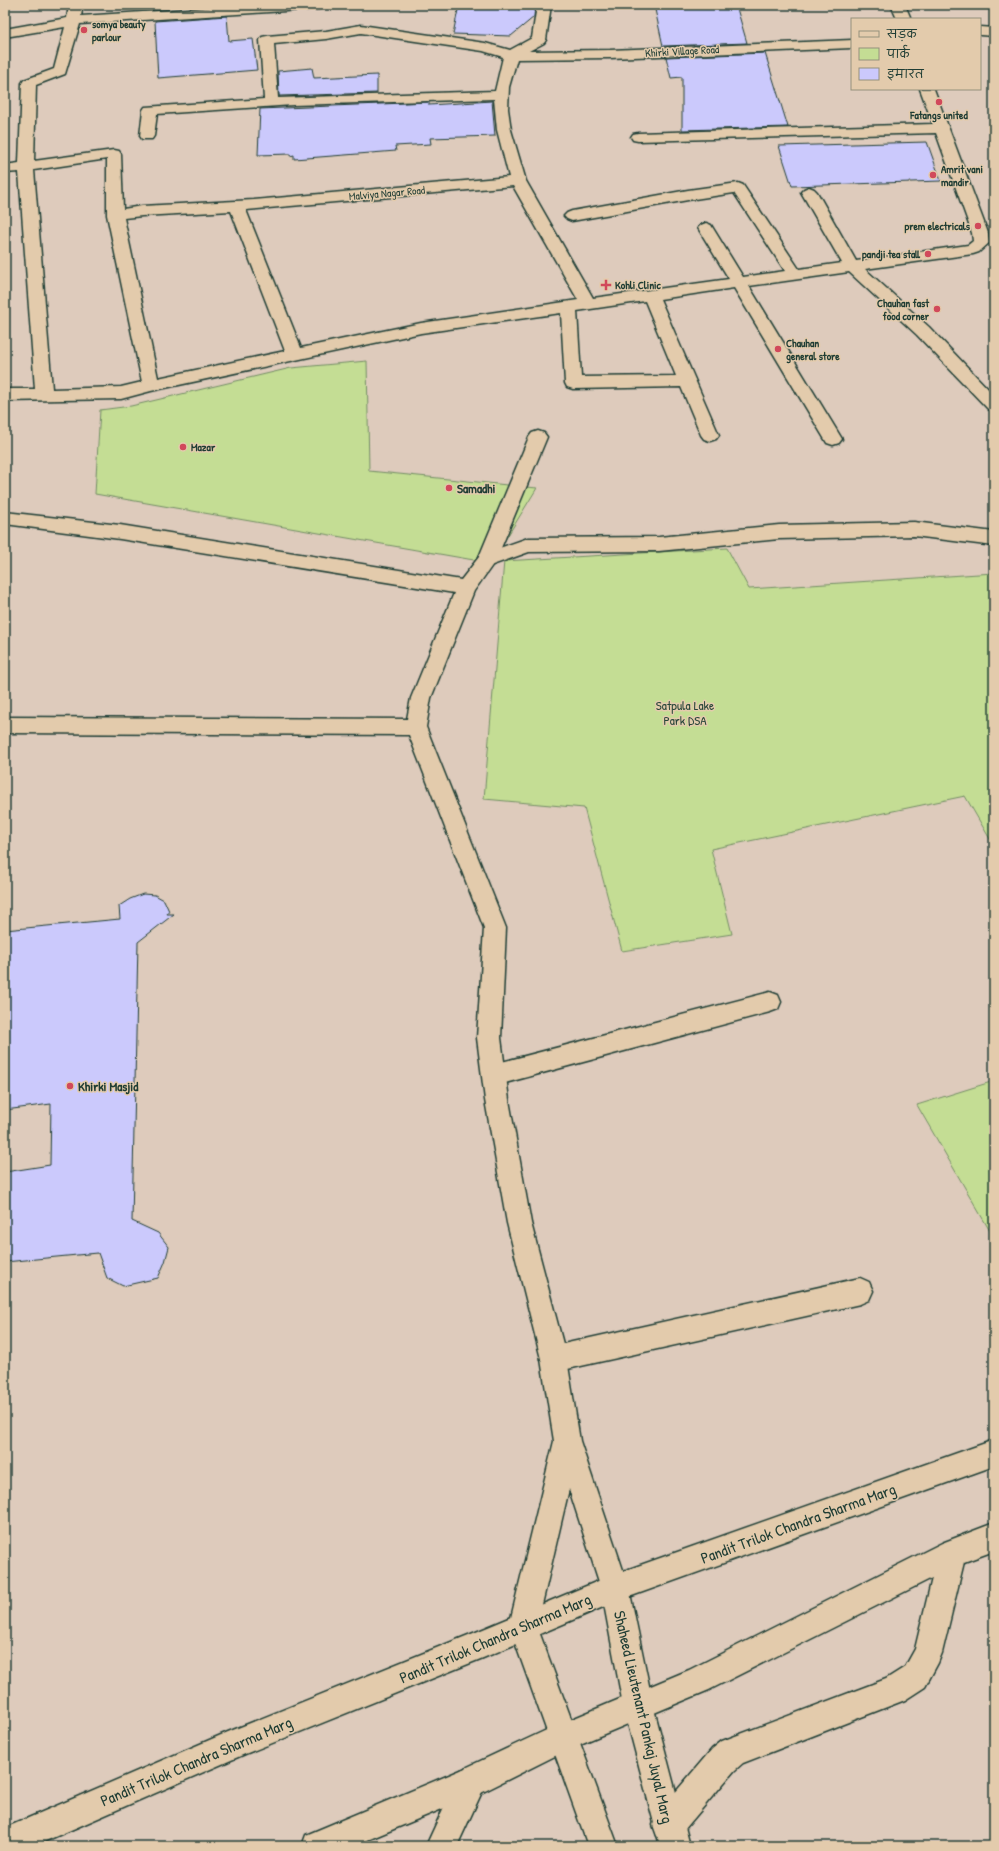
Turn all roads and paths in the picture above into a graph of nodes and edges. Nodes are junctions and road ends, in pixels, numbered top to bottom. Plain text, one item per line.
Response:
1 (76, 5) edge
2 (318, 5) edge
3 (544, 5) edge
4 (898, 5) edge
5 (265, 7) edge
6 (904, 18) edge
7 (74, 20) junction
8 (981, 31) edge
9 (994, 32) edge
10 (5, 33) edge
11 (267, 40) junction
12 (851, 44) edge
13 (511, 55) junction
14 (927, 90) edge
15 (502, 95) junction
16 (271, 103) junction
17 (942, 128) junction
18 (147, 136) dead end
19 (638, 137) dead end
20 (26, 166) junction
21 (5, 169) edge
22 (518, 181) junction
23 (809, 192) dead end
24 (237, 206) junction
25 (115, 215) junction
26 (572, 216) dead end
27 (706, 228) dead end
28 (851, 265) junction
29 (794, 273) junction
30 (737, 282) junction
31 (650, 294) junction
32 (588, 303) junction
33 (569, 306) junction
34 (295, 355) junction
35 (687, 381) junction
36 (151, 385) junction
37 (44, 394) junction
38 (5, 395) edge
39 (994, 405) edge
40 (710, 435) dead end
41 (538, 437) dead end
42 (833, 438) dead end
43 (5, 518) edge
44 (994, 539) edge
45 (487, 560) junction
46 (466, 588) junction
47 (5, 724) edge
48 (416, 727) junction
49 (770, 1002) dead end
50 (494, 1075) junction
51 (860, 1291) dead end
52 (554, 1359) junction
53 (567, 1441) junction
54 (994, 1453) edge
55 (994, 1537) edge
56 (952, 1553) junction
57 (615, 1588) junction
58 (523, 1626) junction
59 (638, 1705) junction
60 (563, 1737) junction
61 (472, 1781) junction
62 (671, 1836) edge
63 (5, 1843) edge
64 (317, 1846) edge
65 (441, 1846) edge
66 (603, 1846) edge

1 - 7 street
2 - 5 street
3 - 13 street
4 - 6 street
5 - 7 street
5 - 11 street
7 - 10 street
7 - 20 street
8 - 9 street
11 - 13 street, Khirki Village Road
11 - 16 street
12 - 13 street, Khirki Village Road
13 - 15 street
14 - 17 street
15 - 16 street
15 - 22 street
16 - 18 street
17 - 19 street
17 - 28 street
20 - 21 street
20 - 25 street
20 - 37 street
22 - 24 street, Malviya Nagar Road
22 - 32 street
23 - 28 street
24 - 25 street, Malviya Nagar Road
24 - 34 street
25 - 36 street
26 - 29 street
27 - 30 street
28 - 29 street
28 - 39 street
29 - 30 street
30 - 31 street
30 - 42 street
31 - 32 street
31 - 35 street
32 - 33 street
33 - 34 street
33 - 35 street
34 - 36 street
35 - 40 street
36 - 37 street
37 - 38 street
41 - 45 street
43 - 46 street
44 - 45 street
45 - 46 street
46 - 48 street
47 - 48 street
48 - 50 street
49 - 50 street
50 - 52 street
51 - 52 street
52 - 53 street
53 - 57 street, Shaheed Lieutenant Pankaj Juyal Marg
53 - 58 street
54 - 57 street, Pandit Trilok Chandra Sharma Marg
55 - 56 street
56 - 59 street
56 - 62 street
57 - 58 street, Pandit Trilok Chandra Sharma Marg
57 - 59 street, Shaheed Lieutenant Pankaj Juyal Marg
58 - 60 street
58 - 63 street, Pandit Trilok Chandra Sharma Marg
59 - 60 street
59 - 62 street, Shaheed Lieutenant Pankaj Juyal Marg
60 - 61 street
60 - 66 street
61 - 64 street
61 - 65 street

